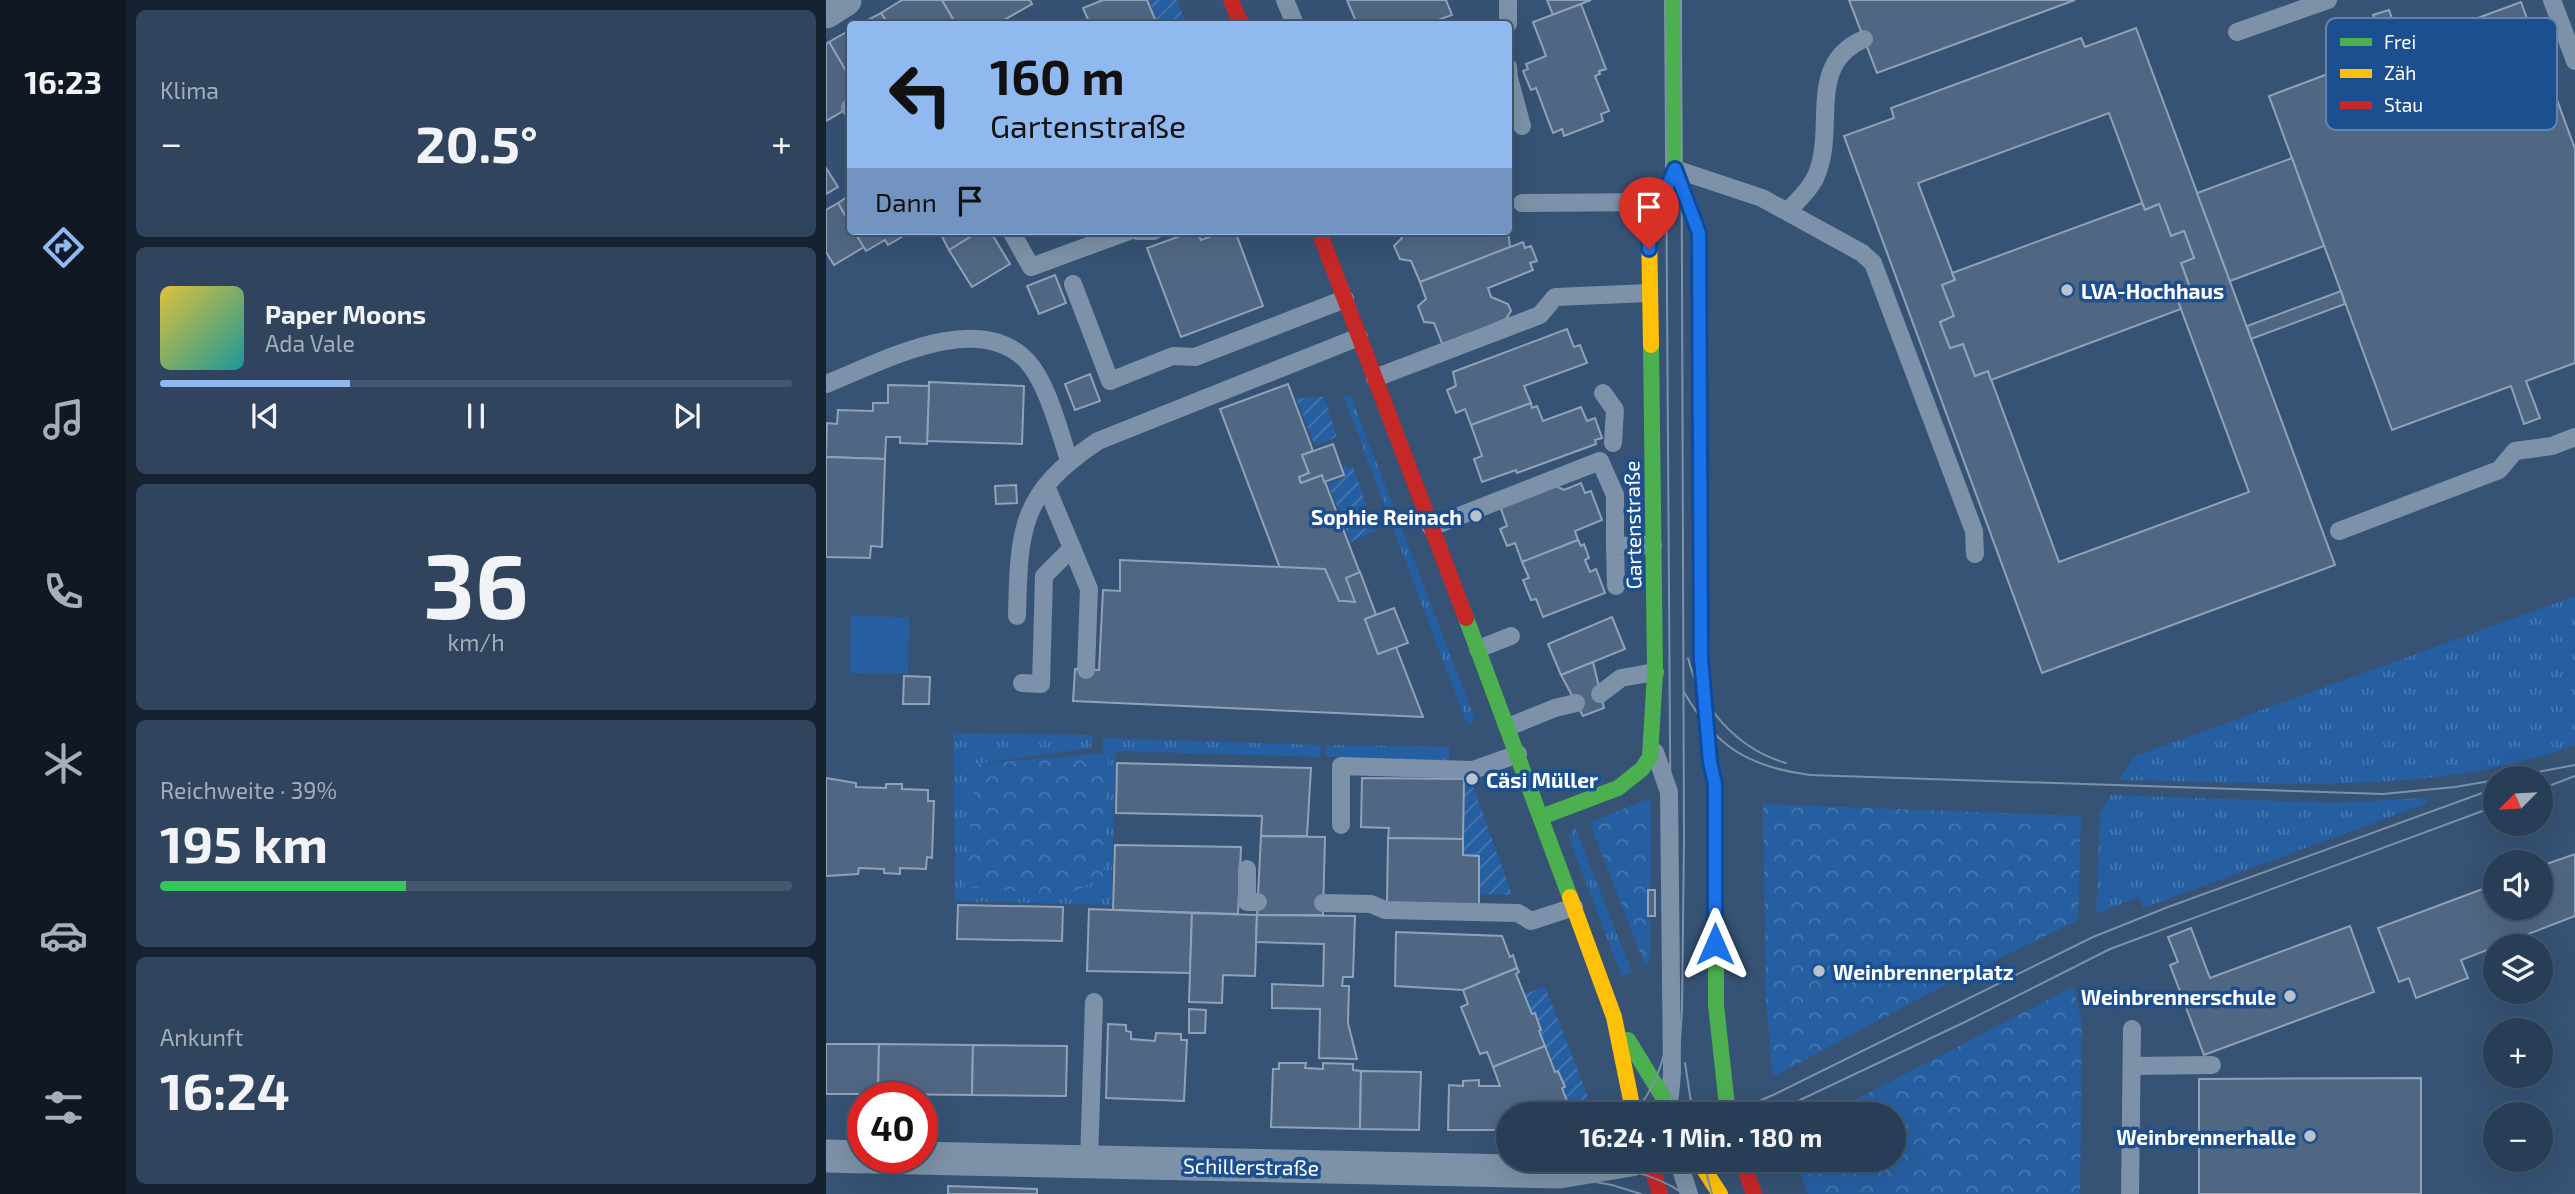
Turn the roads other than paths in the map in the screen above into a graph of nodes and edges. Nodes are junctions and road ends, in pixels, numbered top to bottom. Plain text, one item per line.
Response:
1 (845, 0) edge
2 (1231, 0) edge
3 (1285, 0) edge
4 (1508, 0) edge
5 (1673, 0) edge
6 (2328, 0) edge
7 (2552, 0) edge
8 (826, 12) edge
9 (1240, 21) edge
10 (1294, 21) edge
11 (1508, 21) edge
12 (2237, 33) dead end
13 (1864, 38) dead end
14 (2575, 61) edge
15 (1512, 89) edge
16 (1522, 126) dead end
17 (1675, 169) junction
18 (1659, 202) junction
19 (1522, 203) dead end
20 (1788, 211) junction
21 (1013, 235) edge
22 (1118, 235) edge
23 (1321, 235) edge
24 (1073, 284) dead end
25 (1649, 293) junction
26 (1345, 299) junction
27 (1359, 337) junction
28 (1375, 378) junction
29 (826, 384) edge
30 (1603, 393) dead end
31 (1651, 409) junction
32 (1615, 410) junction
33 (2575, 437) edge
34 (1613, 443) dead end
35 (1069, 460) junction
36 (1046, 486) junction
37 (1432, 527) junction
38 (2339, 531) dead end
39 (1653, 545) junction
40 (1615, 546) junction
41 (1072, 548) junction
42 (1975, 554) dead end
43 (1616, 586) dead end
44 (1017, 616) dead end
45 (1511, 636) dead end
46 (1478, 649) junction
47 (1086, 670) dead end
48 (1655, 671) junction
49 (1022, 683) dead end
50 (1598, 685) dead end
51 (1572, 696) dead end
52 (1508, 727) junction
53 (1653, 746) junction
54 (1518, 754) junction
55 (1541, 817) junction
56 (1341, 825) dead end
57 (1247, 869) dead end
58 (1258, 902) dead end
59 (1323, 903) dead end
60 (1574, 907) junction
61 (1094, 1002) dead end
62 (1614, 1017) junction
63 (2132, 1029) dead end
64 (2212, 1065) dead end
65 (2132, 1066) junction
66 (1631, 1102) edge
67 (1666, 1102) edge
68 (1671, 1102) edge
69 (1727, 1102) edge
70 (826, 1156) edge
71 (847, 1157) edge
72 (938, 1159) edge
73 (1089, 1163) junction
74 (1496, 1171) edge
75 (1646, 1172) edge
76 (1649, 1172) edge
77 (1682, 1172) edge
78 (1706, 1172) edge
79 (1746, 1172) edge
80 (1650, 1194) edge
81 (1660, 1194) edge
82 (1689, 1194) edge
83 (1720, 1194) edge
84 (1754, 1194) edge
85 (2130, 1194) edge

1 - 8 street
2 - 9 street
3 - 10 lane
4 - 11 lane
5 - 17 street, Gartenstraße
6 - 12 lane
7 - 14 lane
13 - 20 lane
15 - 16 lane
17 - 18 street, Gartenstraße
17 - 20 lane
17 - 69 street, Gartenstraße
18 - 19 lane
18 - 25 street, Gartenstraße
20 - 42 lane
21 - 22 lane
23 - 26 street
24 - 26 lane
25 - 28 lane
25 - 31 street, Gartenstraße
26 - 27 street
27 - 28 street
27 - 35 lane
28 - 37 street
29 - 35 lane
30 - 32 lane
31 - 32 lane
31 - 39 street, Gartenstraße
32 - 34 lane
33 - 38 lane
35 - 36 lane
36 - 41 lane
36 - 44 lane
37 - 40 lane
37 - 46 street
39 - 40 lane
39 - 48 street, Gartenstraße
40 - 43 lane
41 - 47 lane
41 - 49 lane
45 - 46 lane
46 - 52 street
48 - 50 lane
48 - 53 street, Gartenstraße
51 - 52 lane
52 - 54 street
53 - 55 street, Gartenstraße
53 - 68 lane
54 - 55 street
54 - 56 lane
55 - 60 street
57 - 58 lane
59 - 60 lane
60 - 62 street
61 - 73 lane
62 - 66 street
62 - 67 street
63 - 65 lane
64 - 65 lane
65 - 85 lane
70 - 71 street
72 - 73 street, Schillerstraße
73 - 74 street, Schillerstraße
75 - 80 street
76 - 81 street
77 - 82 lane
78 - 83 street
79 - 84 street

